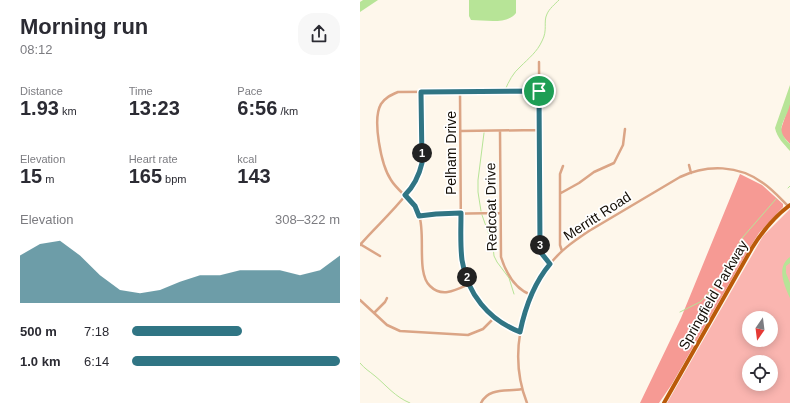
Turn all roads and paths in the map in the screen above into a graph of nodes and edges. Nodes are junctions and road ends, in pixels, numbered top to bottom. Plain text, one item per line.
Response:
1 (539, 62) dead end
2 (539, 91) junction
3 (421, 92) junction
4 (460, 92) junction
5 (625, 129) dead end
6 (539, 130) junction
7 (461, 131) junction
8 (500, 131) junction
9 (689, 165) dead end
10 (563, 166) dead end
11 (691, 173) junction
12 (560, 193) junction
13 (405, 195) junction
14 (789, 206) edge
15 (461, 213) junction
16 (500, 213) junction
17 (419, 216) junction
18 (360, 244) edge
19 (562, 251) junction
20 (380, 256) dead end
21 (550, 264) junction
22 (469, 284) junction
23 (531, 295) junction
24 (387, 298) dead end
25 (360, 300) edge
26 (374, 313) junction
27 (494, 318) junction
28 (520, 332) junction
29 (522, 389) junction
30 (481, 403) edge
31 (527, 403) edge
32 (664, 403) edge

1 - 2 street
2 - 4 street
2 - 6 street
3 - 4 street
3 - 13 street
3 - 13 street
4 - 7 street, Pelham Drive
5 - 12 street
6 - 8 street
6 - 21 street
7 - 8 street
7 - 15 street, Pelham Drive
8 - 16 street, Redcoat Drive
9 - 11 street
10 - 12 street
11 - 14 street, Merritt Road
11 - 19 street, Merritt Road
12 - 19 street
13 - 17 street
13 - 18 street
14 - 32 main road, Springfield Parkway
15 - 16 street
15 - 17 street
15 - 22 street, Pelham Drive
16 - 23 street, Redcoat Drive
17 - 22 street
18 - 20 street
19 - 21 street, Merritt Road
21 - 23 street, Merritt Road
22 - 27 street, Pelham Drive
23 - 28 street, Merritt Road
24 - 26 street
25 - 26 street
26 - 27 street
27 - 28 street, Pelham Drive
28 - 29 street, Merritt Road
29 - 30 street
29 - 31 street, Merritt Road

